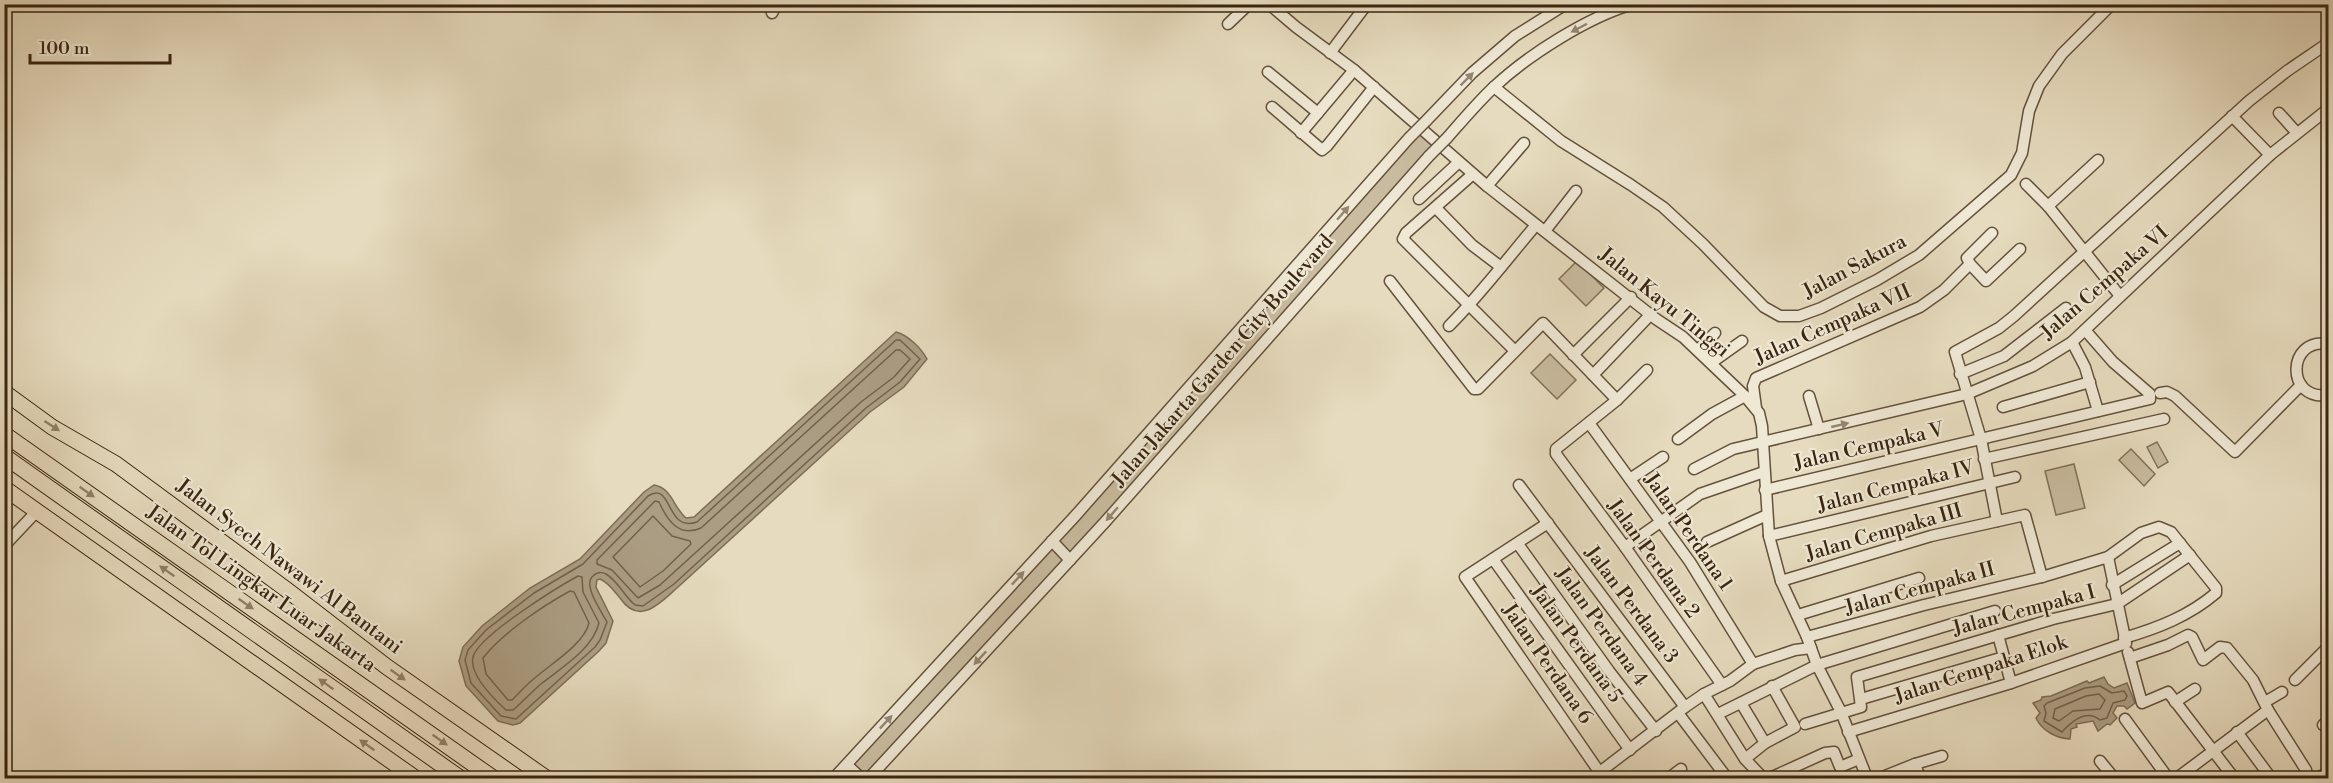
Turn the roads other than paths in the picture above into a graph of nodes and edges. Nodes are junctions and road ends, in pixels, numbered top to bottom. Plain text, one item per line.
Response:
1 (1249, 4) edge
2 (1269, 4) edge
3 (1367, 4) edge
4 (1566, 4) edge
5 (1633, 4) edge
6 (2112, 4) edge
7 (2297, 4) edge
8 (2316, 4) edge
9 (1228, 24) dead end
10 (2328, 42) edge
11 (1330, 53) junction
12 (1354, 70) junction
13 (1268, 72) dead end
14 (1374, 87) junction
15 (1494, 87) junction
16 (1272, 107) dead end
17 (2328, 109) edge
18 (1318, 113) junction
19 (2279, 113) dead end
20 (2232, 116) junction
21 (1301, 133) junction
22 (2297, 133) junction
23 (1524, 142) dead end
24 (2270, 155) junction
25 (2098, 160) dead end
26 (1459, 162) junction
27 (1473, 174) junction
28 (2026, 184) dead end
29 (1487, 186) junction
30 (1576, 191) dead end
31 (1419, 199) dead end
32 (2048, 206) junction
33 (1436, 208) junction
34 (1541, 228) junction
35 (1992, 233) dead end
36 (2020, 249) dead end
37 (2084, 252) junction
38 (1970, 264) junction
39 (1501, 267) junction
40 (1390, 281) dead end
41 (2120, 296) junction
42 (1631, 297) junction
43 (1469, 306) junction
44 (2066, 308) dead end
45 (1651, 314) junction
46 (1449, 326) dead end
47 (2085, 330) junction
48 (1715, 333) dead end
49 (1742, 341) dead end
50 (2072, 342) junction
51 (2328, 344) edge
52 (1698, 350) junction
53 (1515, 351) junction
54 (1574, 355) junction
55 (1711, 363) junction
56 (1647, 370) dead end
57 (1960, 374) junction
58 (1593, 375) junction
59 (2090, 382) junction
60 (2301, 385) junction
61 (4, 392) edge
62 (1967, 394) junction
63 (2156, 395) junction
64 (2328, 395) edge
65 (1745, 396) junction
66 (1809, 396) dead end
67 (1617, 400) junction
68 (2003, 407) dead end
69 (1756, 408) junction
70 (2098, 411) junction
71 (2164, 419) dead end
72 (1589, 423) junction
73 (1819, 429) junction
74 (4, 434) edge
75 (1980, 439) junction
76 (1678, 440) dead end
77 (1763, 441) junction
78 (4, 456) edge
79 (1663, 457) dead end
80 (1984, 459) junction
81 (1694, 469) dead end
82 (1764, 472) junction
83 (2015, 477) dead end
84 (1630, 479) junction
85 (1988, 484) junction
86 (1519, 485) dead end
87 (4, 488) edge
88 (1765, 490) junction
89 (37, 511) junction
90 (1767, 515) junction
91 (1660, 520) junction
92 (1996, 521) junction
93 (1548, 524) junction
94 (1769, 536) junction
95 (1052, 542) junction
96 (1707, 542) dead end
97 (2180, 543) junction
98 (1518, 544) junction
99 (4, 546) edge
100 (1624, 547) junction
101 (2190, 555) junction
102 (2108, 557) junction
103 (1493, 559) junction
104 (1070, 560) junction
105 (2042, 577) junction
106 (1919, 578) dead end
107 (1781, 581) junction
108 (2112, 585) junction
109 (2117, 604) junction
110 (1995, 611) dead end
111 (1797, 615) junction
112 (1998, 634) junction
113 (2125, 640) junction
114 (1809, 643) junction
115 (2328, 647) edge
116 (2004, 657) junction
117 (2130, 658) junction
118 (1753, 664) junction
119 (1817, 664) junction
120 (2295, 680) dead end
121 (2012, 683) junction
122 (1722, 685) junction
123 (1772, 686) junction
124 (2195, 688) dead end
125 (2282, 692) dead end
126 (1704, 694) junction
127 (1861, 699) junction
128 (2175, 702) junction
129 (1741, 703) junction
130 (2267, 706) junction
131 (1681, 710) junction
132 (1841, 712) junction
133 (1718, 714) junction
134 (2125, 719) dead end
135 (1805, 723) dead end
136 (1656, 731) junction
137 (1848, 732) junction
138 (2237, 732) junction
139 (1765, 743) junction
140 (1630, 750) junction
141 (2212, 751) junction
142 (1942, 756) dead end
143 (1745, 759) junction
144 (1859, 759) junction
145 (2100, 761) dead end
146 (1915, 764) junction
147 (847, 765) junction
148 (1681, 768) dead end
149 (2328, 772) edge
150 (1595, 777) edge
151 (415, 778) edge
152 (460, 778) edge
153 (493, 778) edge
154 (546, 778) edge
155 (834, 778) edge
156 (861, 778) edge
157 (869, 778) edge
158 (1669, 778) edge
159 (1727, 778) edge
160 (1763, 778) edge
161 (1770, 778) edge
162 (1867, 778) edge
163 (1880, 778) edge
164 (1920, 778) edge
165 (2114, 778) edge
166 (2168, 778) edge
167 (2177, 778) edge
168 (2234, 778) edge
169 (2271, 778) edge
170 (2310, 778) edge

1 - 9 street
2 - 11 street, Jalan Kayu Tinggi
3 - 11 street
95 -> 4 street, Jalan Jakarta Garden City Boulevard, bridge
5 -> 15 street, Jalan Jakarta Garden City Boulevard
6 - 15 street, Jalan Sakura
7 - 8 street
10 - 20 street, Jalan Cempaka VI
11 - 12 street, Jalan Kayu Tinggi
12 - 14 street, Jalan Kayu Tinggi
12 - 18 street
13 - 18 street
14 - 21 street
14 - 26 street, Jalan Kayu Tinggi
15 -> 104 street, Jalan Jakarta Garden City Boulevard, bridge
16 - 21 street
17 - 22 street, Jalan Cempaka VI
18 - 21 street
19 - 22 street
20 - 24 street
20 - 37 street, Jalan Cempaka VI
22 - 24 street, Jalan Cempaka VI
23 - 29 street
24 - 41 street, Jalan Cempaka VI
25 - 32 street
26 - 27 street, Jalan Kayu Tinggi
26 - 31 street
27 - 29 street, Jalan Kayu Tinggi
27 - 33 street
28 - 32 street
29 - 34 street, Jalan Kayu Tinggi
30 - 34 street
32 - 37 street
33 - 39 street
33 - 43 street
34 - 39 street
34 - 42 street, Jalan Kayu Tinggi
35 - 38 street, Jalan Cempaka VII
36 - 38 street
37 - 41 street
37 - 57 street, Jalan Cempaka VI
38 - 69 street, Jalan Cempaka VII
39 - 43 street
40 - 53 street
41 - 47 street, Jalan Cempaka VI
42 - 45 street, Jalan Kayu Tinggi
42 - 54 street
43 - 46 street
43 - 53 street
44 - 57 street
45 - 52 street, Jalan Kayu Tinggi
45 - 58 street
47 - 50 street, Jalan Cempaka VI
47 - 63 street
48 - 52 street
49 - 55 street
50 - 59 street
50 - 62 street, Jalan Cempaka VI
51 - 60 street
52 - 55 street, Jalan Kayu Tinggi
53 - 54 street
54 - 58 street
55 - 65 street, Jalan Kayu Tinggi
56 - 67 street
57 - 62 street
58 - 67 street
59 - 68 street
59 - 70 street
60 - 63 street
60 - 64 street
61 -> 154 highway, Jalan Syech Nawawi Al Bantani
73 -> 62 street, Jalan Cempaka VI
62 - 75 street
63 - 70 street, Jalan Cempaka V
65 - 69 street, Jalan Kayu Tinggi
65 - 76 street
66 - 73 street
67 - 72 street
69 - 77 street, Jalan Kayu Tinggi
70 - 75 street, Jalan Cempaka V
71 - 80 street
72 - 84 street, Jalan Perdana 1
72 - 100 street, Jalan Perdana 2
73 - 77 street, Jalan Cempaka VI
74 -> 153 highway, Jalan Tol Lingkar Luar Jakarta
75 - 80 street, Jalan Cempaka IV
75 - 88 street, Jalan Cempaka V
77 - 81 street, Jalan Cempaka VI
77 - 82 street, Jalan Kayu Tinggi
152 -> 78 highway, Jalan Tol Lingkar Luar Jakarta
79 - 84 street
80 - 85 street, Jalan Cempaka IV
82 - 88 street, Jalan Kayu Tinggi
82 - 91 street
83 - 85 street
84 - 91 street, Jalan Perdana 1
85 - 92 street
85 - 94 street, Jalan Cempaka IV
86 - 93 street, Jalan Perdana 3
87 - 89 highway
88 - 90 street, Jalan Kayu Tinggi
89 - 99 street
151 -> 89 highway
90 - 94 street, Jalan Kayu Tinggi
90 - 96 street
91 - 100 street
91 - 118 street, Jalan Perdana 1
92 - 105 street, Jalan Cempaka III
92 - 107 street, Jalan Cempaka III
93 - 98 street
93 - 131 street, Jalan Perdana 3
94 - 107 street, Jalan Kayu Tinggi
95 - 104 street
147 -> 95 street, Jalan Jakarta Garden City Boulevard
97 - 101 street, Jalan Cempaka II
97 - 102 street, Jalan Cempaka II
97 - 108 street
98 - 103 street
98 - 136 street, Jalan Perdana 4
100 - 122 street, Jalan Perdana 2
101 - 109 street, Jalan Cempaka I
101 - 113 street, Jalan Cempaka Elok
102 - 105 street, Jalan Cempaka II
102 - 108 street
103 - 140 street, Jalan Perdana 5
103 - 150 street, Jalan Perdana 6
104 -> 157 street, Jalan Jakarta Garden City Boulevard
105 - 114 street, Jalan Cempaka II
106 - 111 street
107 - 111 street, Jalan Kayu Tinggi
108 - 109 street
109 - 112 street, Jalan Cempaka I
109 - 113 street
110 - 119 street
111 - 114 street, Jalan Kayu Tinggi
112 - 116 street
112 - 127 street, Jalan Cempaka I
113 - 117 street
113 - 121 street, Jalan Cempaka Elok
114 - 118 street, Jalan Cempaka II
114 - 119 street, Jalan Kayu Tinggi
115 - 120 street
116 - 121 street
116 - 127 street
117 - 128 street
117 - 130 street
118 - 122 street, Jalan Cempaka II
119 - 123 street
119 - 132 street, Jalan Kayu Tinggi
121 - 137 street, Jalan Cempaka Elok
122 - 126 street, Jalan Cempaka II
123 - 129 street
123 - 139 street
124 - 128 street
125 - 130 street
126 - 131 street, Jalan Cempaka II
126 - 133 street
127 - 132 street
128 - 141 street
129 - 133 street
129 - 139 street
130 - 138 street
130 - 170 street
131 - 136 street, Jalan Cempaka II
131 - 159 street, Jalan Perdana 3
132 - 135 street
132 - 137 street, Jalan Kayu Tinggi
133 - 143 street
134 - 166 street
136 - 140 street, Jalan Cempaka II
137 - 144 street, Jalan Kayu Tinggi
138 - 141 street
138 - 169 street
139 - 143 street
140 - 150 street, Jalan Cempaka II
141 - 167 street
141 - 168 street
142 - 146 street
143 - 160 street
144 - 161 street
144 - 162 street, Jalan Kayu Tinggi
145 - 165 street
146 - 163 street
146 - 164 street
147 - 155 street, Jalan Jakarta Garden City Boulevard
147 - 156 street
148 - 158 street
149 - 170 street

